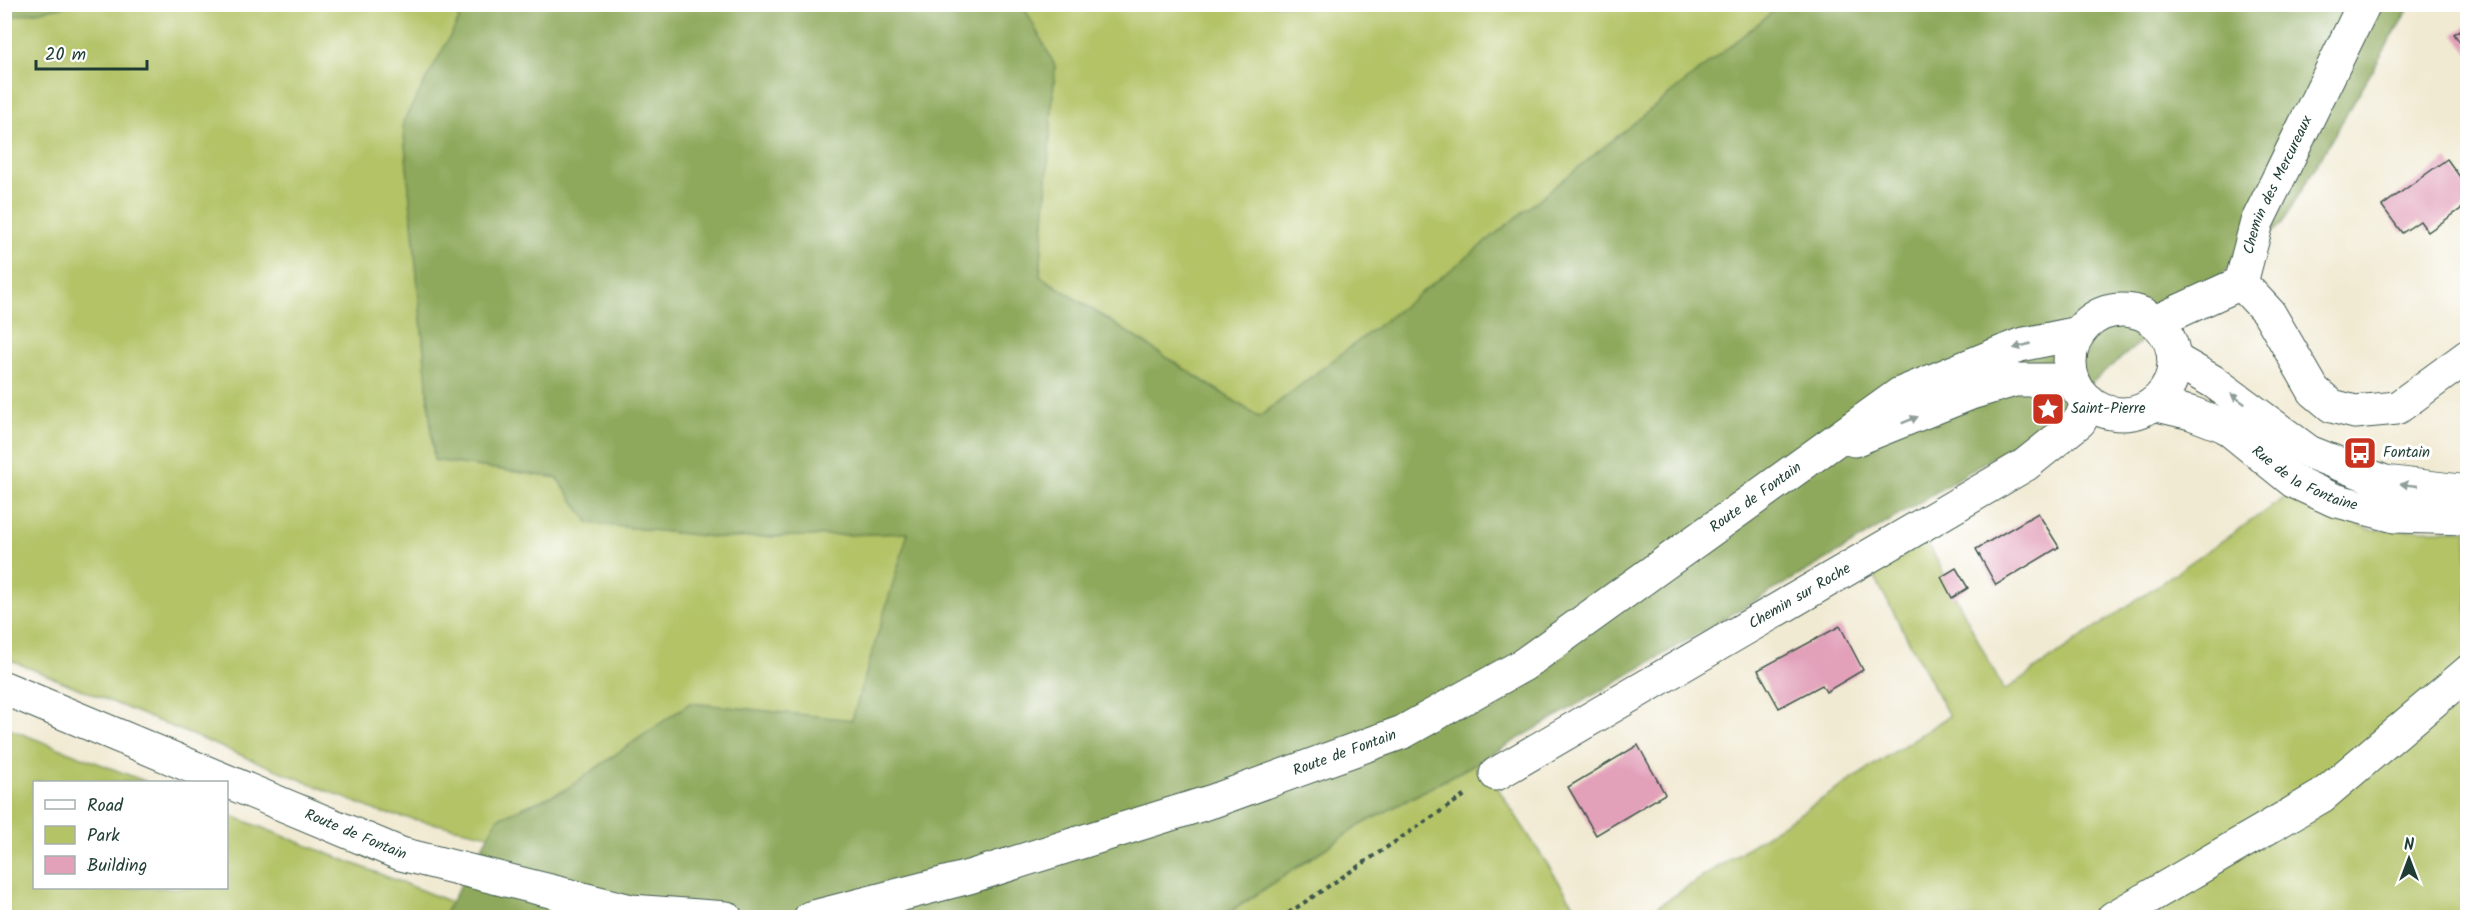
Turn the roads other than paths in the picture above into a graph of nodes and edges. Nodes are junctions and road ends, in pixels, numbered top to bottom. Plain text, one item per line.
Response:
1 (2364, 4) edge
2 (2241, 283) junction
3 (2155, 322) junction
4 (2079, 333) junction
5 (2468, 356) edge
6 (2174, 359) junction
7 (2081, 391) junction
8 (2152, 404) junction
9 (1815, 454) junction
10 (2468, 492) edge
11 (2468, 518) edge
12 (2468, 672) edge
13 (4, 688) edge
14 (1496, 774) road end
15 (226, 781) edge
16 (228, 782) edge
17 (726, 918) edge
18 (810, 918) edge
19 (2113, 918) edge

1 - 2 street, Chemin des Mercureaux
2 - 3 street
2 - 5 street
3 - 4 street
3 - 6 street
4 - 7 street
4 -> 9 street, Route de Fontain
6 - 8 street
10 -> 6 street, Rue de la Fontaine
7 - 8 street
9 -> 7 street, Route de Fontain
7 - 14 street, Chemin sur Roche
8 - 11 street, Rue de la Fontaine
9 - 18 street, Route de Fontain
12 - 19 street
13 - 15 street, Route de Fontain
16 - 17 street, Route de Fontain

